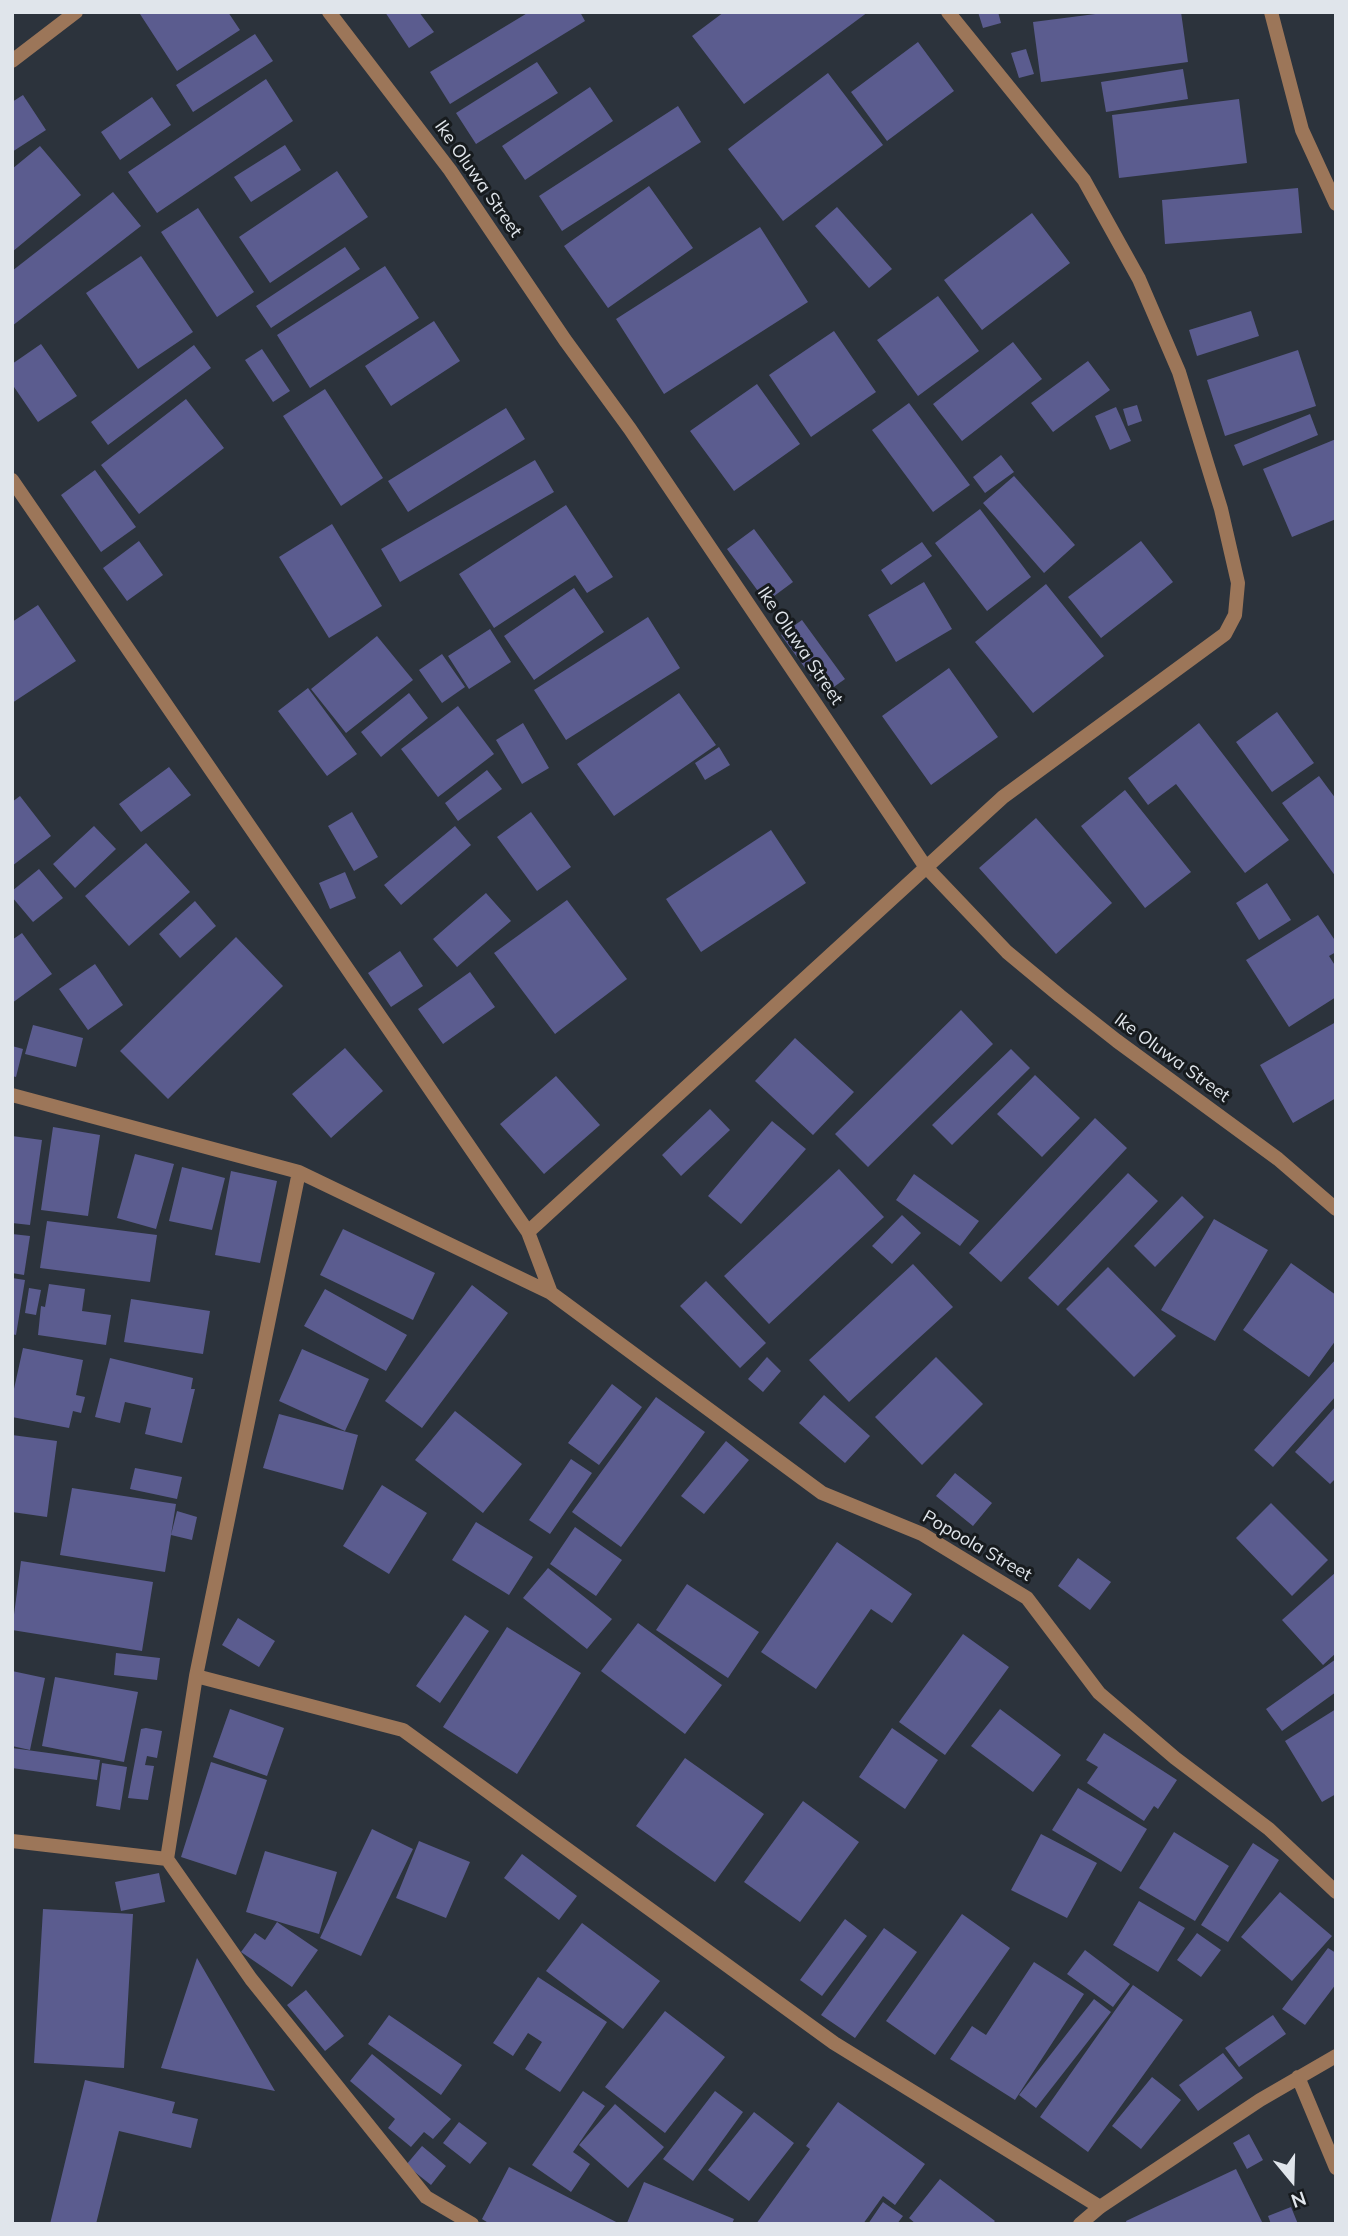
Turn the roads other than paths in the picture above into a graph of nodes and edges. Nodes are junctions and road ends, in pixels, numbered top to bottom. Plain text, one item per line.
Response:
1 (76, 12) edge
2 (329, 12) edge
3 (948, 12) edge
4 (1272, 12) edge
5 (12, 61) edge
6 (1336, 204) edge
7 (12, 480) edge
8 (925, 866) junction
9 (12, 1095) edge
10 (299, 1172) junction
11 (1336, 1209) edge
12 (527, 1232) junction
13 (551, 1293) junction
14 (196, 1676) junction
15 (12, 1841) edge
16 (167, 1859) junction
17 (1336, 1892) edge
18 (1336, 2056) edge
19 (1298, 2077) junction
20 (1336, 2168) edge
21 (1100, 2207) junction
22 (472, 2224) edge
23 (1080, 2224) edge

1 - 5 street
2 - 8 street, Ike Oluwa Street
3 - 8 street
4 - 6 street
7 - 12 street
8 - 11 street, Ike Oluwa Street
8 - 12 street
9 - 10 street, Popoola Street
10 - 13 street, Popoola Street
10 - 14 street
12 - 13 street
13 - 17 street, Popoola Street
14 - 16 street
14 - 21 street
15 - 16 street
16 - 22 street
18 - 19 street
19 - 20 street
19 - 21 street
21 - 23 street

